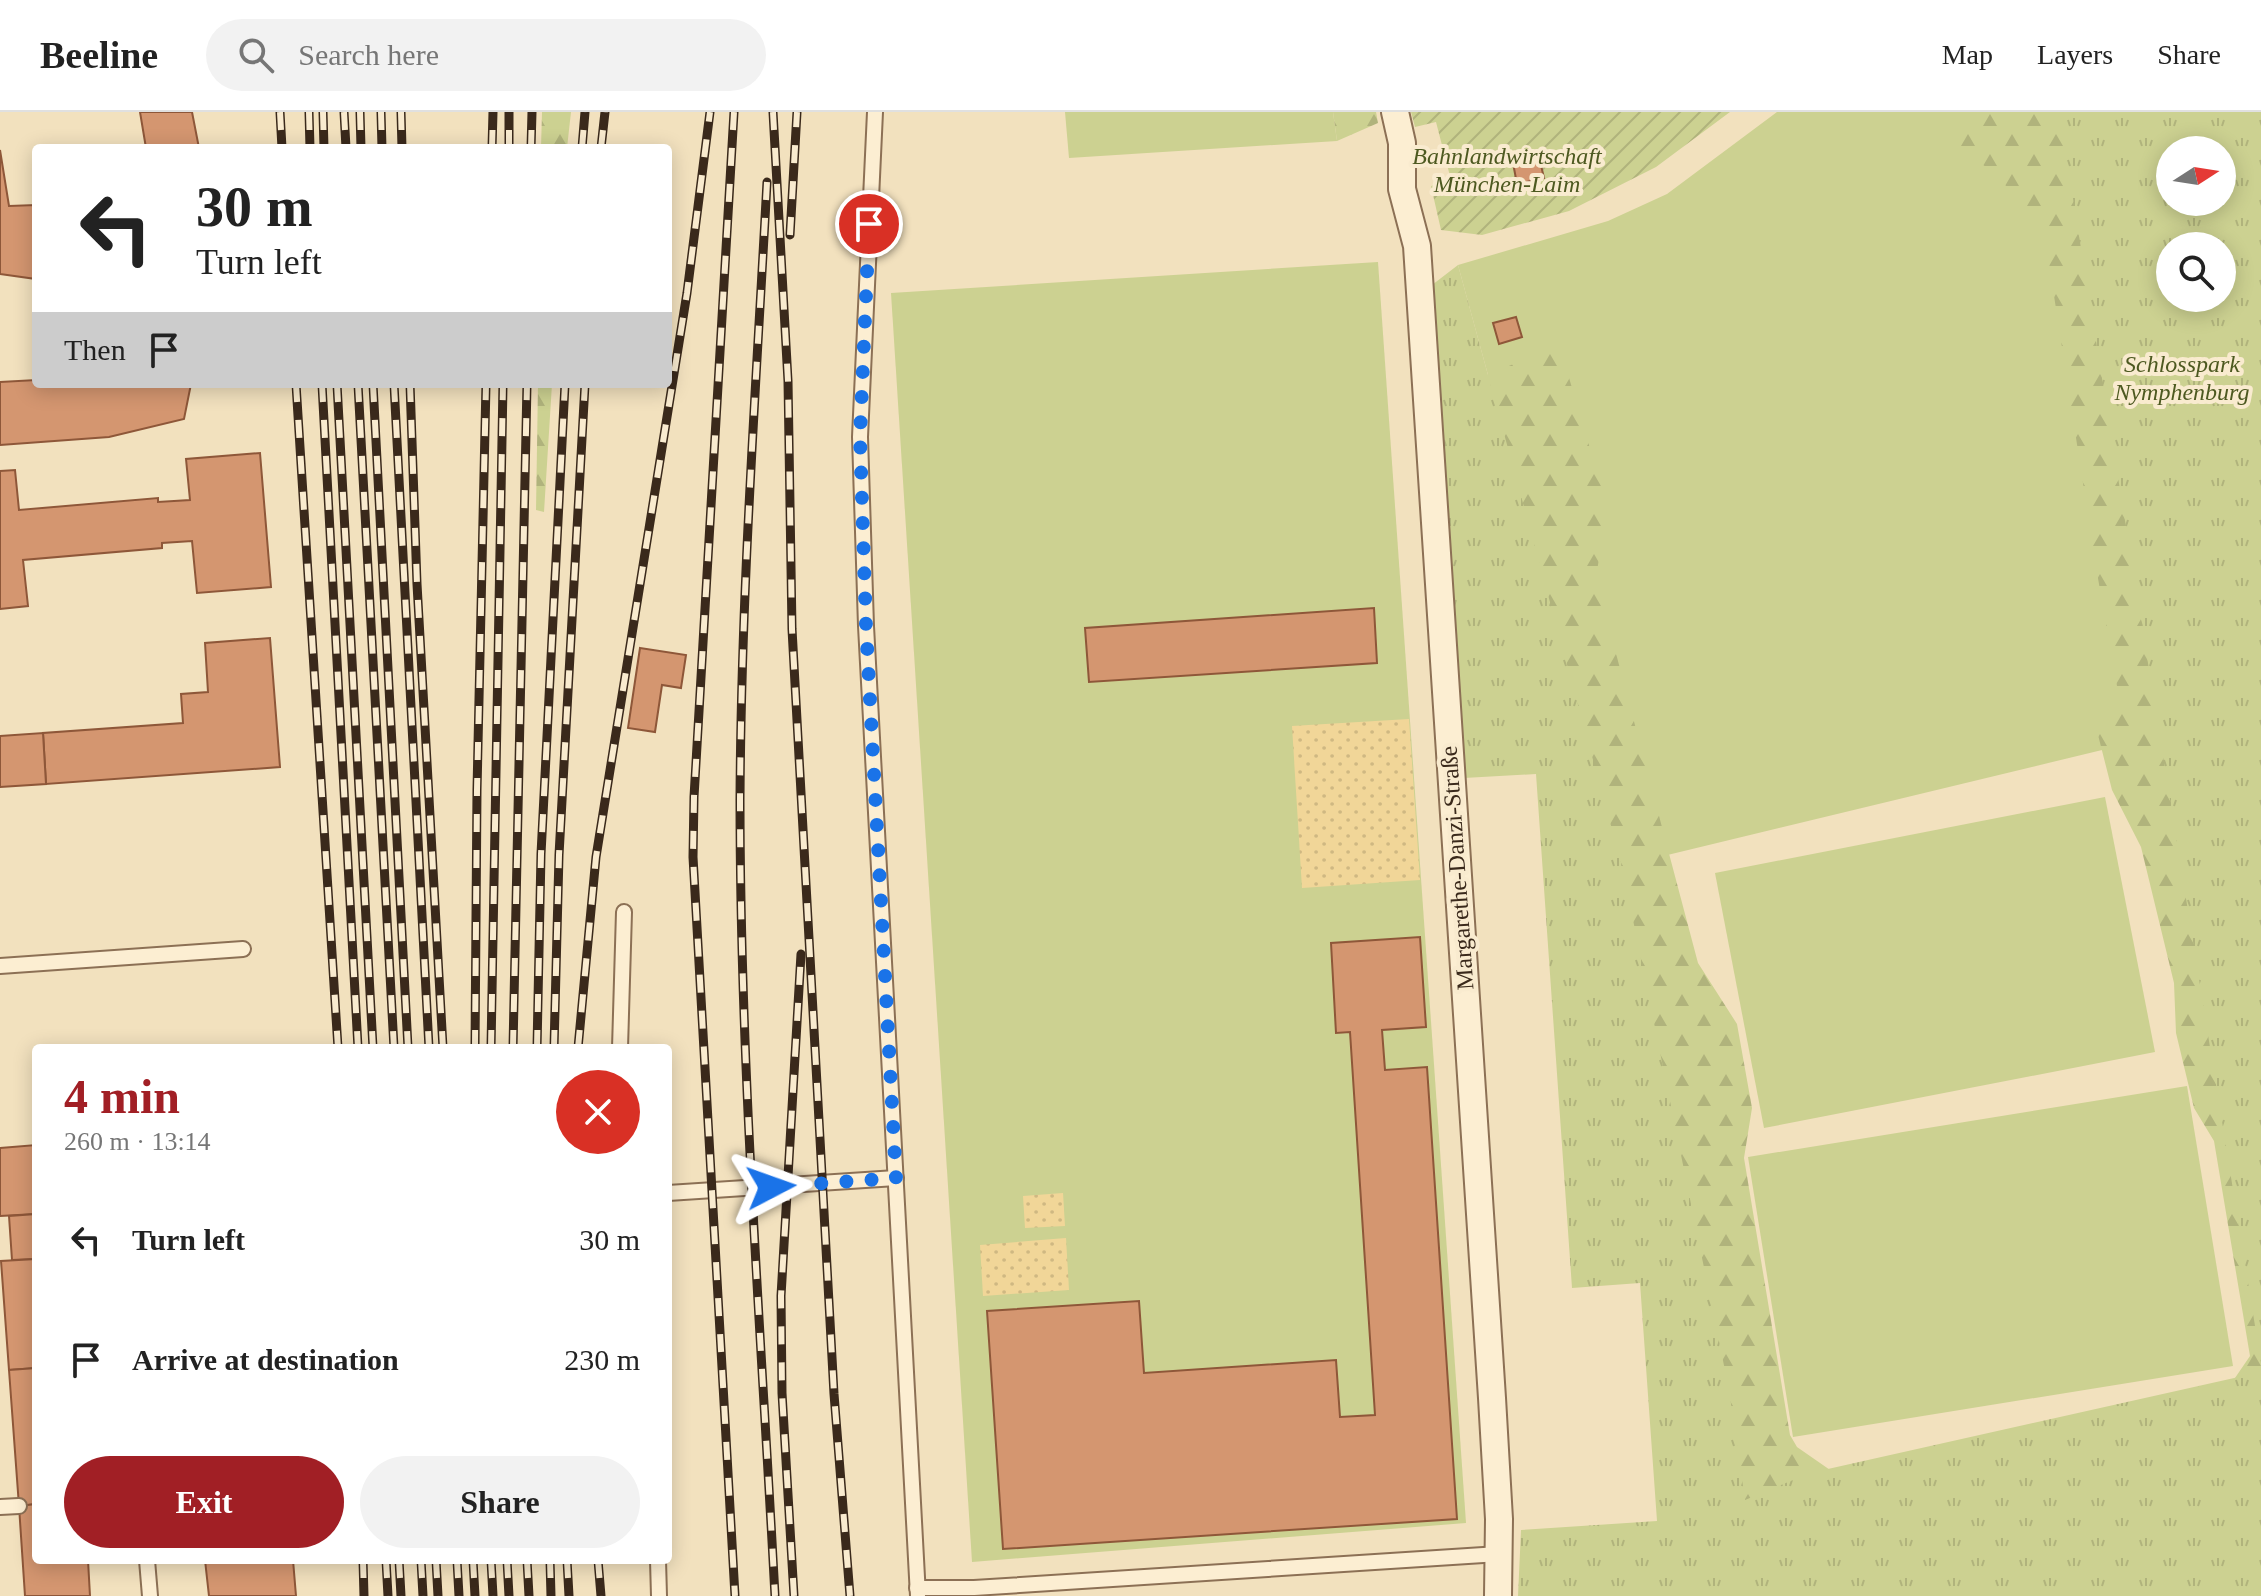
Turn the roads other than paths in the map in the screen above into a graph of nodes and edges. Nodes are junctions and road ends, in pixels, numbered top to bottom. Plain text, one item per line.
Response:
1 (875, 112) edge
2 (1395, 112) edge
3 (624, 912) dead end
4 (243, 949) dead end
5 (0, 966) edge
6 (620, 1044) edge
7 (896, 1178) junction
8 (672, 1193) edge
9 (19, 1506) dead end
10 (0, 1507) edge
11 (1499, 1554) junction
12 (147, 1564) edge
13 (658, 1564) edge
14 (1099, 1580) junction
15 (917, 1592) edge
16 (150, 1596) edge
17 (659, 1596) edge
18 (1100, 1596) edge
19 (1498, 1596) edge

1 - 7 lane
2 - 11 street, Margarethe-Danzi-Straße
3 - 6 lane
4 - 5 lane
7 - 8 lane
7 - 15 lane
9 - 10 lane
11 - 14 lane
11 - 19 street, Margarethe-Danzi-Straße
12 - 16 lane
13 - 17 lane
14 - 15 lane
14 - 18 lane

